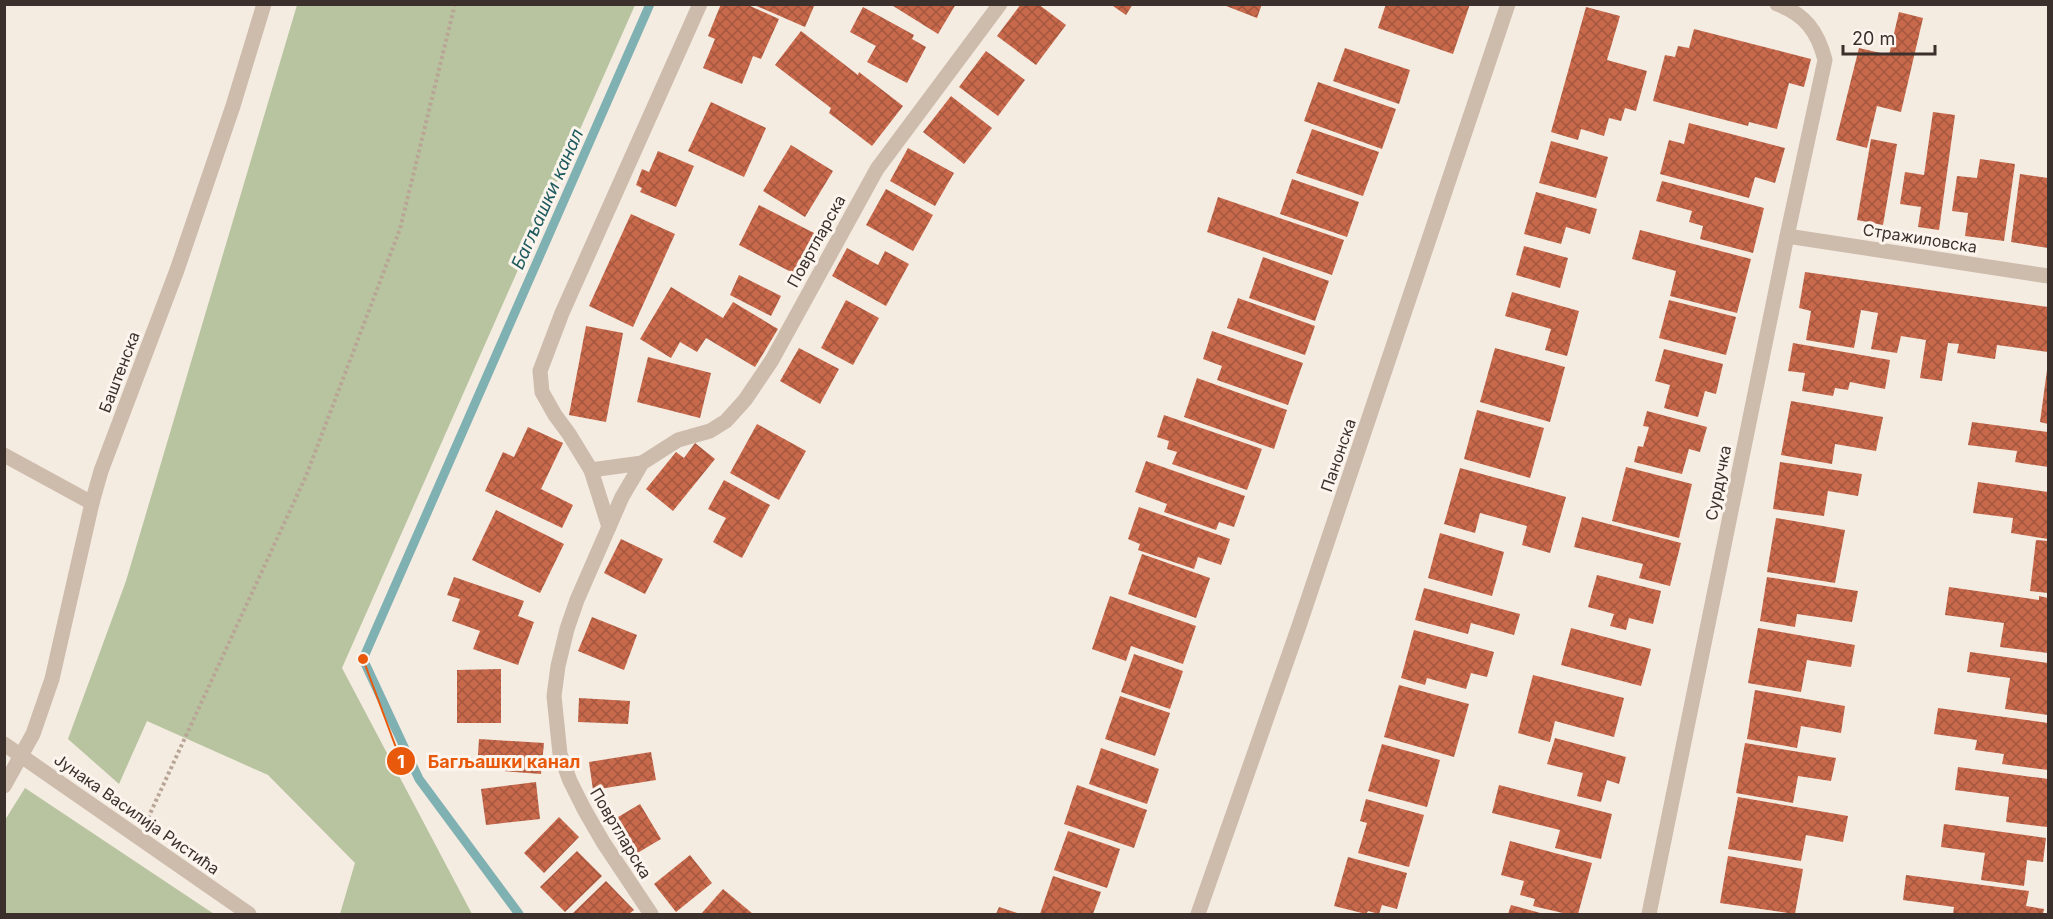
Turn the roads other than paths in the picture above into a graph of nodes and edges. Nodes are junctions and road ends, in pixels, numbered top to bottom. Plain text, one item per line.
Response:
1 (264, 4) edge
2 (700, 4) edge
3 (1000, 4) edge
4 (1508, 4) edge
5 (1777, 4) edge
6 (1787, 236) junction
7 (2049, 276) edge
8 (4, 455) edge
9 (642, 463) junction
10 (591, 470) junction
11 (92, 503) junction
12 (609, 527) junction
13 (4, 744) edge
14 (22, 756) junction
15 (4, 786) edge
16 (249, 915) edge
17 (651, 915) edge
18 (1198, 915) edge
19 (1649, 915) edge

1 - 11 street, Баштенска
2 - 10 street
3 - 9 street, Повртларска
4 - 18 street, Панонска
5 - 6 street, Сурдучка
6 - 7 street, Стражиловска
6 - 19 street, Сурдучка
8 - 11 street
9 - 10 street, Повртларска
9 - 12 street, Повртларска
10 - 12 street
11 - 14 street, Баштенска
12 - 17 street, Повртларска
13 - 14 street, Јунака Василија Ристића
14 - 15 street, Баштенска
14 - 16 street, Јунака Василија Ристића

